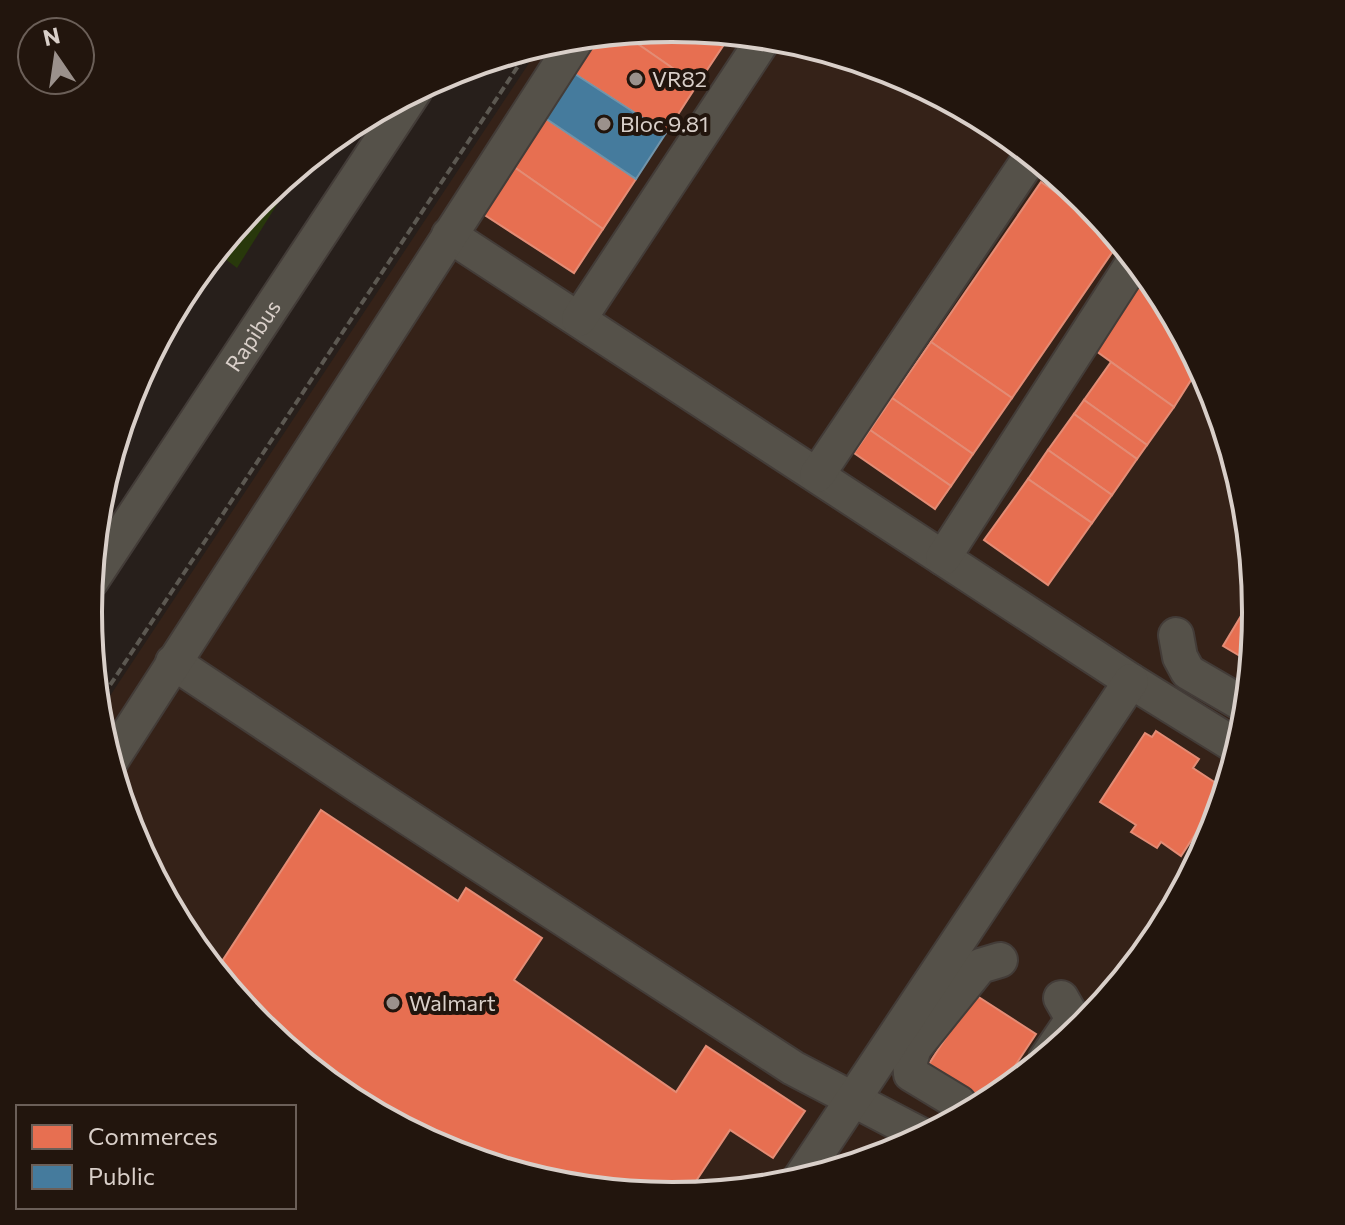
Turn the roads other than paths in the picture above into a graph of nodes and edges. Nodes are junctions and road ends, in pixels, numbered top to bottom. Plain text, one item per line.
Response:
1 (757, 49) edge
2 (568, 52) edge
3 (401, 111) edge
4 (1026, 165) edge
5 (449, 235) junction
6 (1129, 270) edge
7 (579, 319) junction
8 (817, 475) junction
9 (943, 558) junction
10 (105, 560) edge
11 (1176, 635) dead end
12 (173, 662) junction
13 (1131, 681) junction
14 (1236, 700) edge
15 (1228, 741) edge
16 (118, 749) edge
17 (1000, 960) dead end
18 (1061, 998) dead end
19 (1073, 1019) edge
20 (853, 1099) junction
21 (959, 1103) dead end
22 (912, 1130) edge
23 (808, 1167) edge

1 - 7 lane
2 - 5 lane
3 - 10 lane, Rapibus
4 - 8 lane
5 - 7 lane
5 - 12 lane
6 - 9 lane
7 - 8 lane
8 - 9 lane
9 - 13 lane
11 - 14 lane
12 - 16 lane
12 - 20 lane
13 - 15 lane
13 - 20 lane
17 - 21 lane
18 - 19 lane
20 - 22 lane
20 - 23 lane

